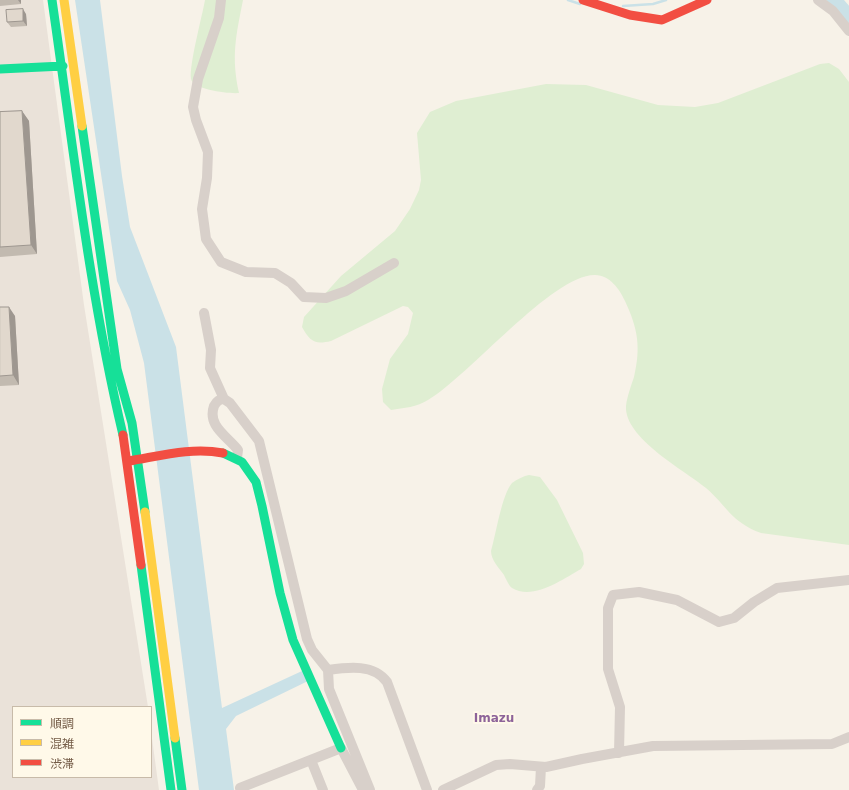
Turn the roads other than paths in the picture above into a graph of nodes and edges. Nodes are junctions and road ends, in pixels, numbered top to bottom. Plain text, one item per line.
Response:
1 (52, 0) edge
2 (64, 0) edge
3 (221, 0) edge
4 (582, 0) edge
5 (707, 0) edge
6 (818, 0) edge
7 (849, 31) edge
8 (62, 66) junction
9 (0, 69) edge
10 (394, 263) dead end
11 (204, 313) dead end
12 (224, 399) junction
13 (237, 458) junction
14 (142, 459) junction
15 (127, 461) junction
16 (849, 580) edge
17 (328, 670) junction
18 (849, 737) edge
19 (341, 748) junction
20 (619, 753) junction
21 (311, 760) junction
22 (541, 767) junction
23 (240, 788) dead end
24 (171, 790) edge
25 (182, 790) edge
26 (323, 790) edge
27 (363, 790) edge
28 (370, 790) edge
29 (427, 790) edge
30 (443, 790) edge
31 (537, 790) edge

1 - 8 street
2 - 14 street
3 - 10 street
4 - 5 street
6 - 7 street
8 - 9 street
8 - 15 street
11 - 12 street
12 - 13 street
12 - 17 street
13 - 14 street
13 - 19 street
14 - 15 street
14 - 25 street
15 - 24 street
16 - 20 street
17 - 28 street
17 - 29 street
18 - 20 street
19 - 21 street
19 - 27 street
20 - 22 street
21 - 23 street
21 - 26 street
22 - 30 street
22 - 31 street

